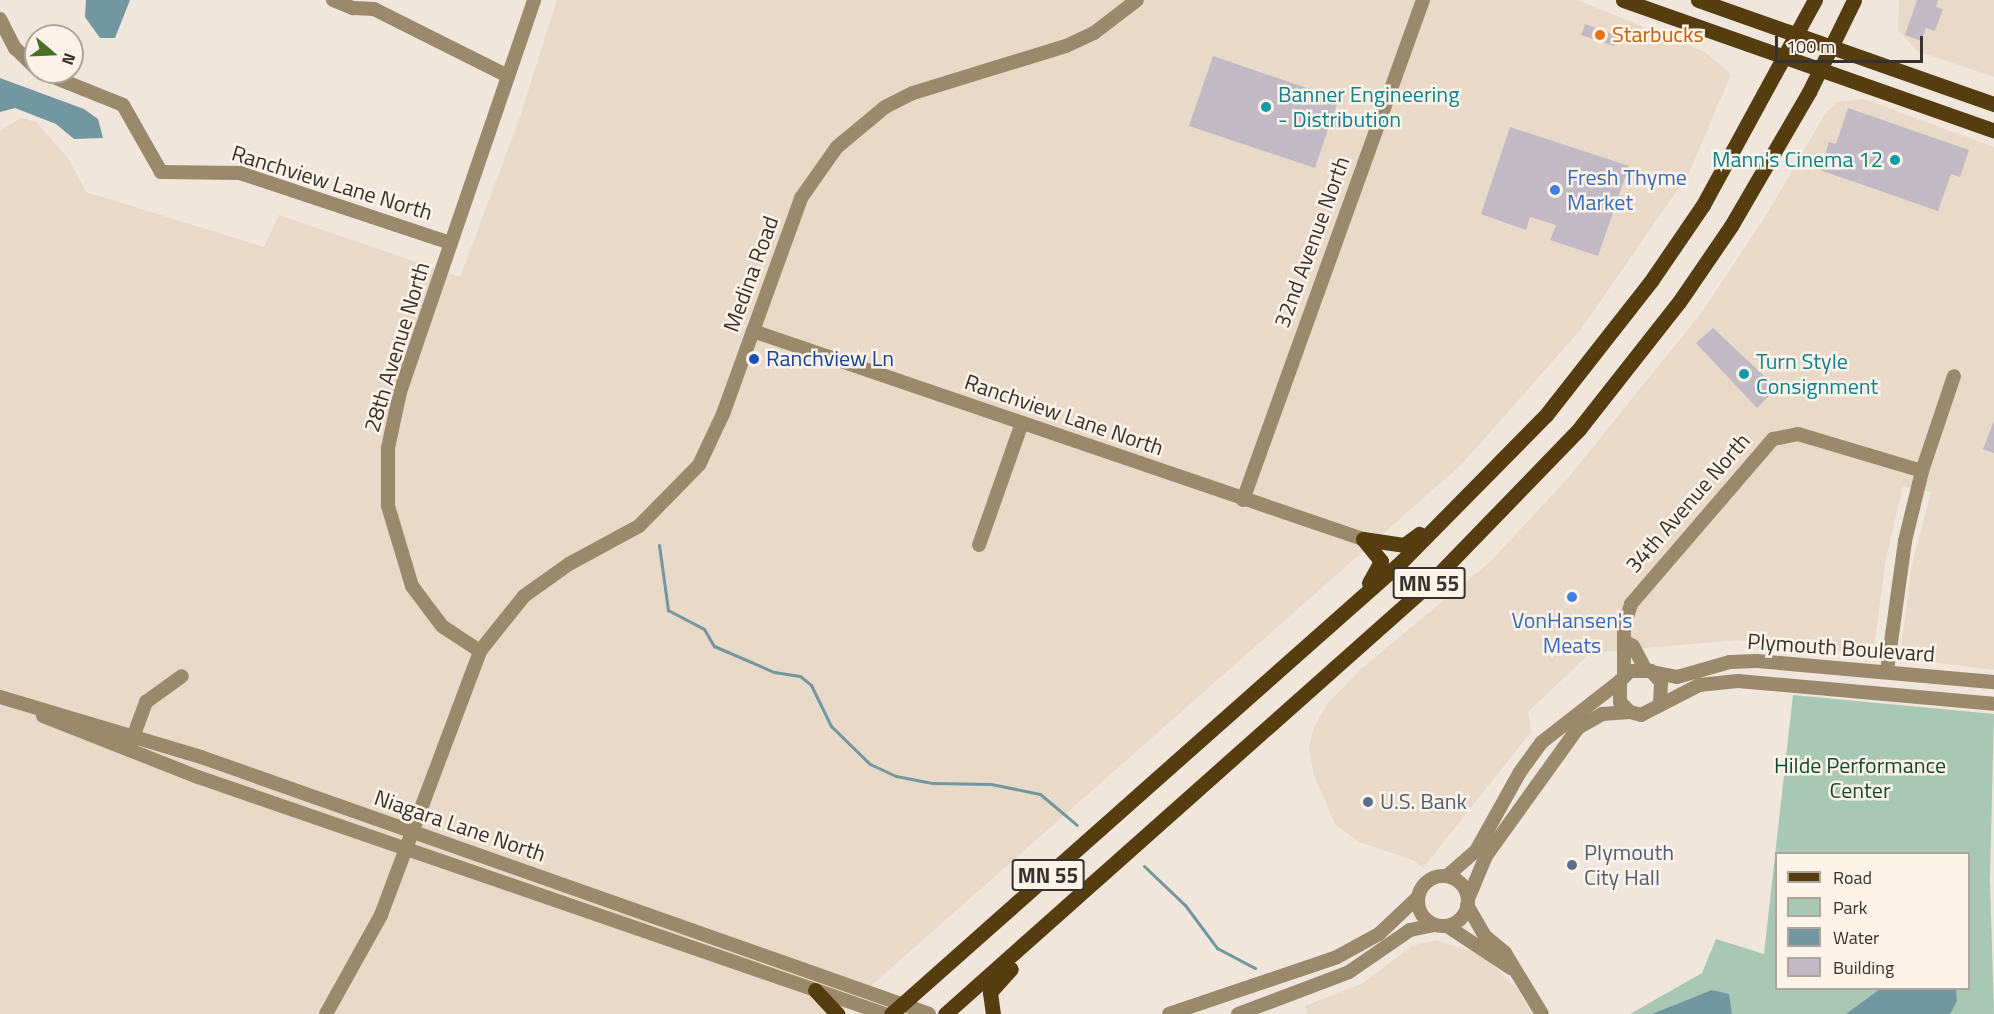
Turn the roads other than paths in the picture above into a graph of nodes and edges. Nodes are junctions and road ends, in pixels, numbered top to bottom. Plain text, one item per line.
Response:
1 (333, 0) edge
2 (534, 0) edge
3 (1137, 0) edge
4 (1423, 0) edge
5 (1623, 0) edge
6 (1698, 0) edge
7 (1815, 0) edge
8 (1854, 0) edge
9 (377, 4) edge
10 (0, 19) edge
11 (1797, 36) junction
12 (1831, 48) junction
13 (24, 57) edge
14 (1786, 58) junction
15 (1820, 70) junction
16 (508, 76) junction
17 (65, 84) edge
18 (1994, 104) edge
19 (1994, 131) edge
20 (451, 243) junction
21 (753, 331) junction
22 (1954, 376) dead end
23 (1022, 423) junction
24 (1514, 448) junction
25 (1922, 471) junction
26 (1243, 500) junction
27 (1363, 539) junction
28 (979, 545) dead end
29 (1358, 601) junction
30 (1624, 641) junction
31 (480, 651) junction
32 (1648, 670) junction
33 (1887, 671) junction
34 (182, 676) dead end
35 (1622, 678) junction
36 (1994, 682) edge
37 (0, 697) edge
38 (1660, 703) junction
39 (1994, 704) edge
40 (1630, 712) junction
41 (134, 735) junction
42 (129, 751) junction
43 (413, 832) junction
44 (406, 850) junction
45 (1447, 876) junction
46 (1417, 898) junction
47 (1468, 902) junction
48 (1066, 907) junction
49 (1440, 926) junction
50 (1511, 968) junction
51 (815, 990) junction
52 (1228, 994) junction
53 (903, 1004) junction
54 (326, 1014) edge
55 (837, 1014) edge
56 (885, 1014) edge
57 (891, 1014) edge
58 (929, 1014) edge
59 (945, 1014) edge
60 (993, 1014) edge
61 (1169, 1014) edge
62 (1237, 1014) edge
63 (1542, 1014) edge

1 - 9 street
2 - 16 street, 28th Avenue North
3 - 21 street, Medina Road
4 - 26 street, 32nd Avenue North
5 - 14 main road
6 - 11 main road
7 - 11 main road, MN 55
8 - 12 main road, MN 55
9 - 16 street
10 - 13 street
11 - 12 main road
11 - 14 main road, MN 55
12 - 15 main road, MN 55
12 - 18 main road
14 - 15 main road
14 - 24 main road, MN 55
15 - 19 main road
15 - 48 main road, MN 55
16 - 20 street, 28th Avenue North
17 - 20 street, Ranchview Lane North
20 - 31 street, 28th Avenue North
21 - 23 street, Ranchview Lane North
21 - 31 street, Medina Road
22 - 25 street
23 - 26 street, Ranchview Lane North
23 - 28 street
24 - 27 main road
24 - 29 main road, MN 55
25 - 30 street, 34th Avenue North
25 - 33 street
26 - 27 street, Ranchview Lane North
27 - 29 main road
29 - 53 main road, MN 55
30 - 32 street
30 - 35 street, 34th Avenue North
31 - 43 street
32 - 33 street, Plymouth Boulevard
32 - 35 street
32 - 38 street
33 - 36 street, Plymouth Boulevard
34 - 41 street
35 - 40 street
35 - 45 street
37 - 41 street, Niagara Lane North
37 - 42 street, Niagara Lane North
38 - 39 street, Plymouth Boulevard
38 - 40 street
40 - 47 street
41 - 42 street
41 - 43 street, Niagara Lane North
42 - 44 street, Niagara Lane North
43 - 44 street
43 - 53 street, Niagara Lane North
44 - 51 street, Niagara Lane North
44 - 54 street
45 - 46 street
45 - 47 street
46 - 49 street
46 - 52 street
47 - 49 street
47 - 50 street
48 - 59 main road, MN 55
48 - 60 main road
49 - 50 street
49 - 62 street
50 - 63 street
51 - 55 main road
51 - 56 street, Niagara Lane North
52 - 61 street
52 - 62 street
53 - 57 main road, MN 55
53 - 58 street

